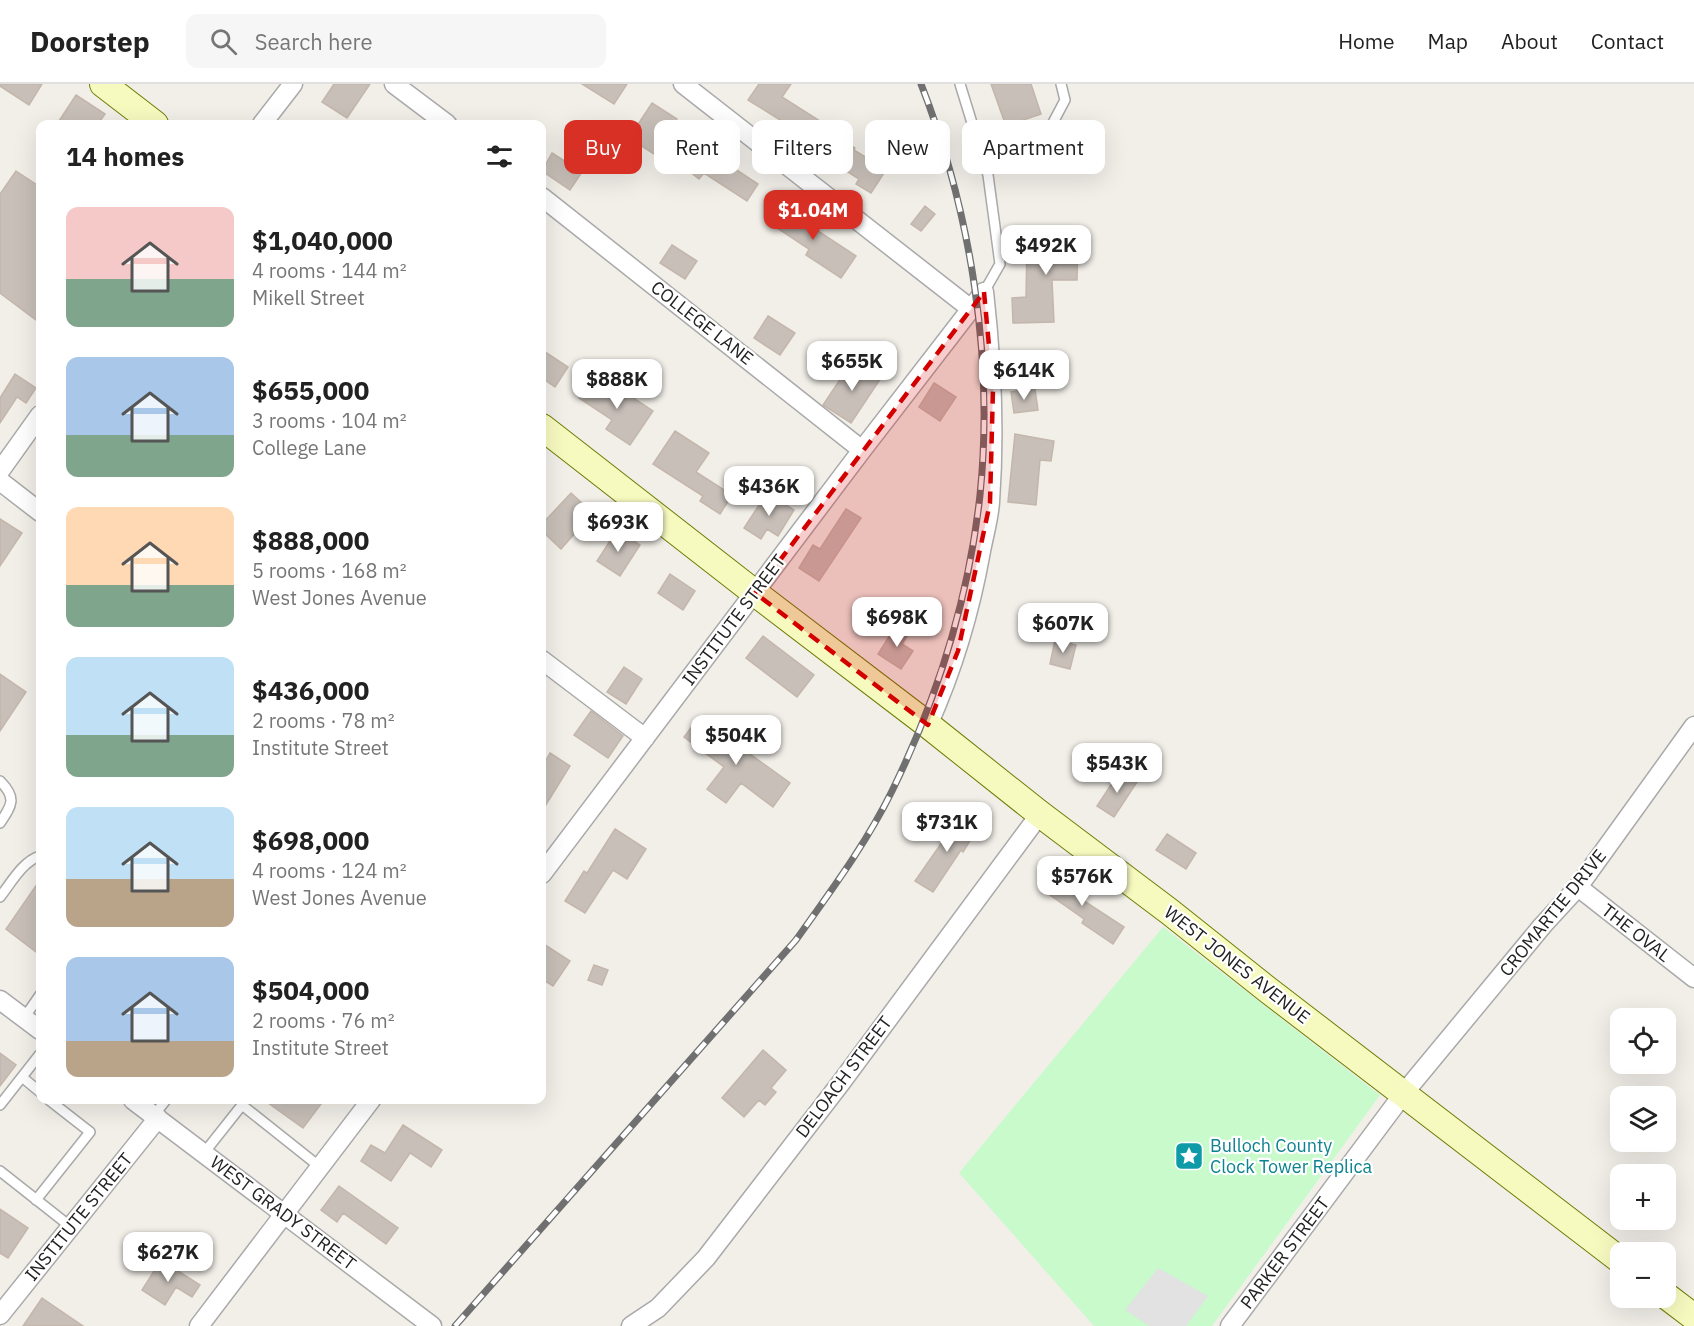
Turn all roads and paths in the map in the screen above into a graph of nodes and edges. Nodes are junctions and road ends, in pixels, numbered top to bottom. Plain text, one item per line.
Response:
1 (103, 84) edge
2 (293, 84) edge
3 (394, 84) edge
4 (683, 84) edge
5 (960, 84) edge
6 (1061, 84) edge
7 (150, 120) edge
8 (265, 120) edge
9 (442, 120) edge
10 (971, 120) edge
11 (1054, 120) edge
12 (988, 174) edge
13 (546, 200) edge
14 (984, 292) junction
15 (971, 309) junction
16 (36, 421) edge
17 (546, 430) edge
18 (862, 450) junction
19 (0, 471) edge
20 (0, 481) edge
21 (36, 509) edge
22 (754, 593) junction
23 (546, 663) edge
24 (928, 725) junction
25 (1694, 726) edge
26 (645, 738) junction
27 (0, 781) edge
28 (1040, 814) junction
29 (0, 823) edge
30 (36, 857) edge
31 (546, 869) edge
32 (1578, 887) junction
33 (0, 897) edge
34 (1694, 978) edge
35 (0, 1000) edge
36 (36, 1001) edge
37 (24, 1018) junction
38 (36, 1027) edge
39 (36, 1059) edge
40 (22, 1077) junction
41 (36, 1089) edge
42 (1404, 1093) junction
43 (55, 1104) edge
44 (138, 1104) edge
45 (164, 1104) edge
46 (368, 1104) edge
47 (0, 1105) edge
48 (156, 1117) junction
49 (204, 1153) junction
50 (320, 1167) junction
51 (0, 1171) edge
52 (36, 1200) junction
53 (285, 1214) junction
54 (70, 1227) junction
55 (1610, 1252) edge
56 (1676, 1303) edge
57 (0, 1316) edge
58 (1694, 1317) edge
59 (199, 1326) edge
60 (432, 1326) edge
61 (631, 1326) edge
62 (1230, 1326) edge

1 - 7 street
2 - 8 street
3 - 9 street
4 - 15 street
5 - 10 lane
6 - 11 lane
12 - 14 lane
13 - 18 street, COLLEGE LANE
14 - 15 street, INSTITUTE STREET
14 - 24 street
15 - 18 street, INSTITUTE STREET
16 - 19 street
17 - 22 street, WEST JONES AVENUE
18 - 22 street, INSTITUTE STREET
20 - 21 street
22 - 24 street, WEST JONES AVENUE
22 - 26 street, INSTITUTE STREET
23 - 26 street
24 - 28 street, WEST JONES AVENUE
25 - 32 street, CROMARTIE DRIVE
26 - 31 street, INSTITUTE STREET
27 - 29 lane
28 - 42 street, WEST JONES AVENUE
28 - 61 street, DELOACH STREET
30 - 33 lane
32 - 34 street, THE OVAL
32 - 42 street, CROMARTIE DRIVE
35 - 37 street
36 - 37 lane
37 - 38 street
39 - 40 lane
40 - 41 lane
40 - 47 lane
42 - 55 street, WEST JONES AVENUE
42 - 62 street, PARKER STREET
43 - 52 lane
44 - 48 street, WEST GRADY STREET
45 - 48 lane
46 - 50 street
48 - 49 street, WEST GRADY STREET
48 - 54 street, INSTITUTE STREET
49 - 50 lane
49 - 53 street, WEST GRADY STREET
50 - 53 street
51 - 52 lane
52 - 54 lane
53 - 59 street
53 - 60 street, WEST GRADY STREET
54 - 57 street, INSTITUTE STREET
56 - 58 street

